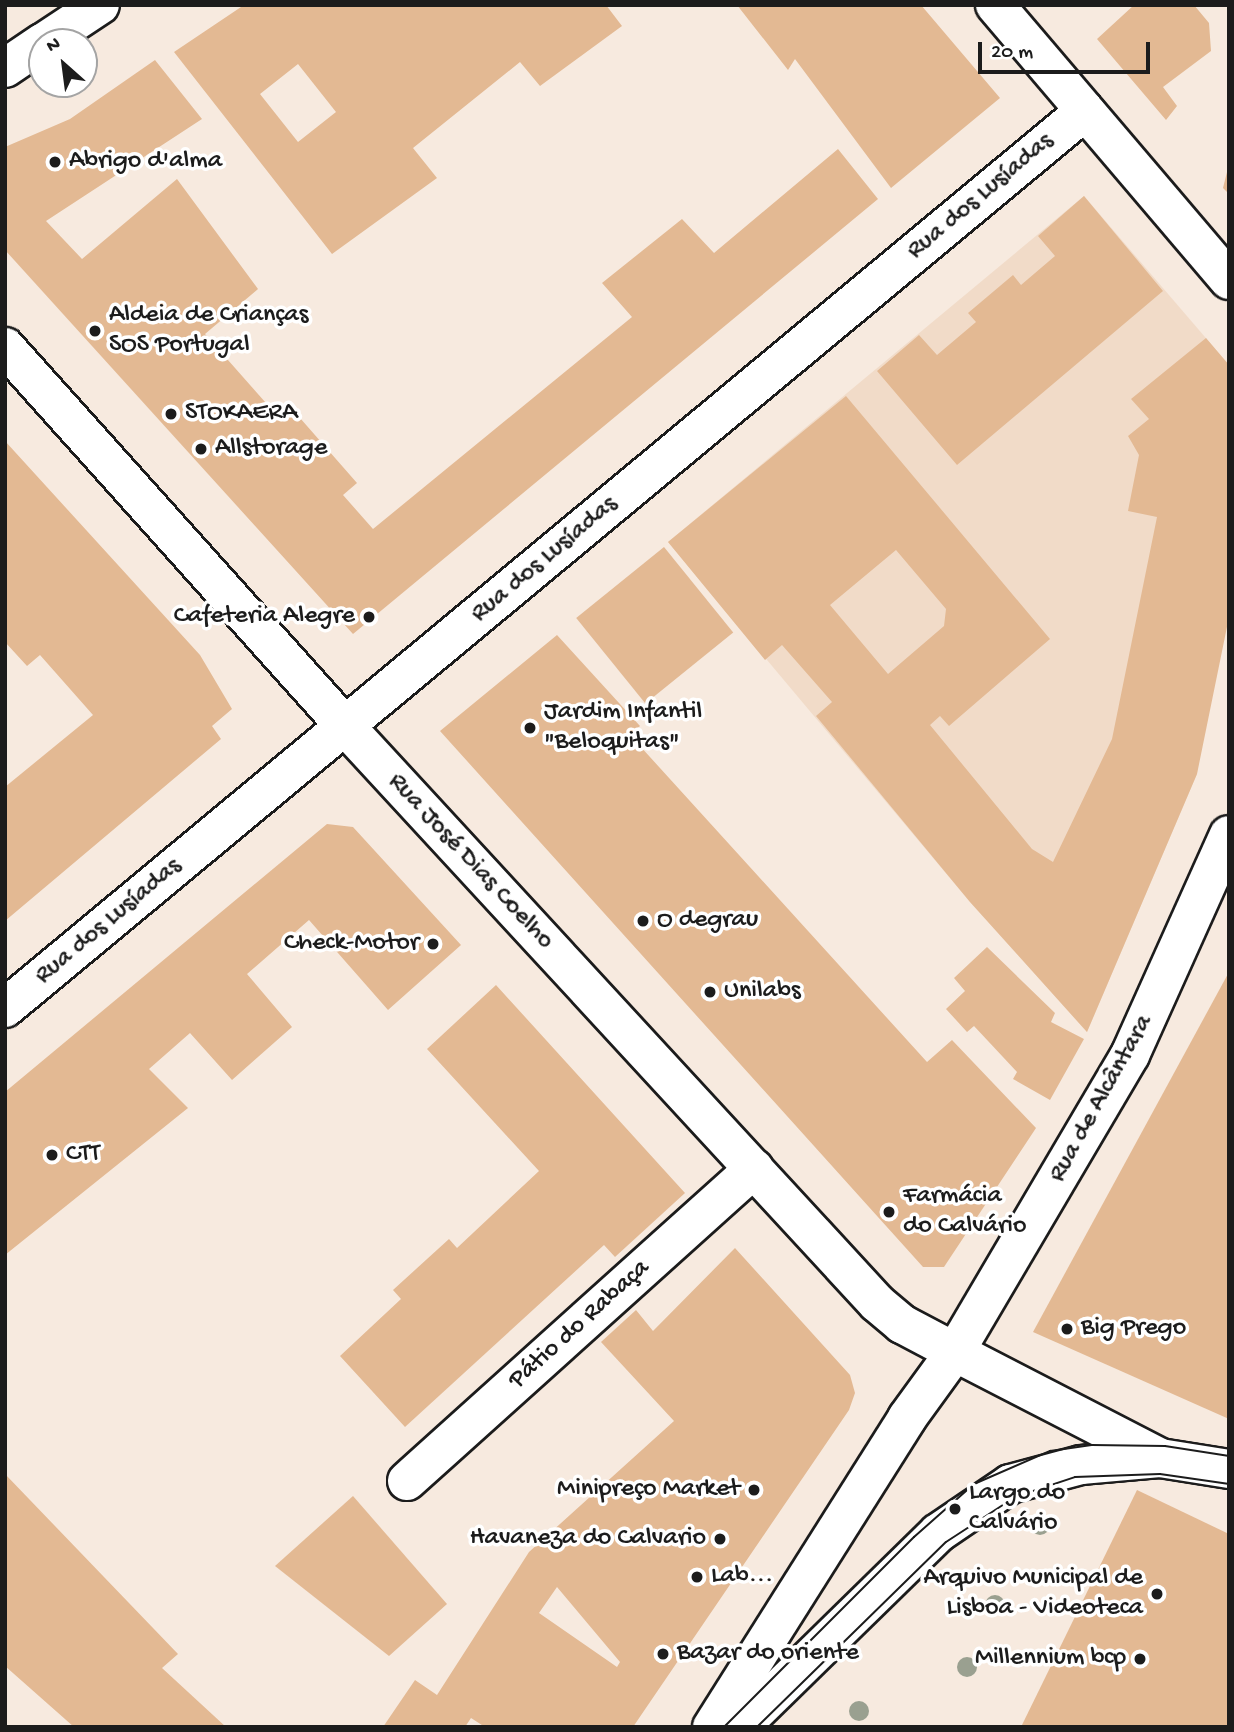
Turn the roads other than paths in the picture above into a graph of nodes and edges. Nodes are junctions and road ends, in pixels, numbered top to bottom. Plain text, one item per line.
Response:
1 (100, 5) edge
2 (995, 5) edge
3 (66, 28) edge
4 (28, 53) edge
5 (5, 68) edge
6 (1085, 111) junction
7 (1229, 280) edge
8 (5, 347) edge
9 (345, 726) junction
10 (1229, 835) edge
11 (5, 1008) edge
12 (754, 1169) junction
13 (955, 1352) junction
14 (1160, 1458) junction
15 (1229, 1469) edge
16 (407, 1481) dead end
17 (712, 1727) edge
18 (740, 1727) edge

1 - 3 street
2 - 6 street
4 - 5 street
6 - 7 street
6 - 9 street, Rua dos Lusíadas
8 - 9 street, Rua José Dias Coelho
9 - 11 street, Rua dos Lusíadas
9 - 12 street, Rua José Dias Coelho
10 - 13 street, Rua de Alcântara
12 - 13 street, Rua José Dias Coelho
12 - 16 street, Pátio do Rabaça
13 - 14 street
13 - 17 street
14 - 15 street
14 - 18 street

